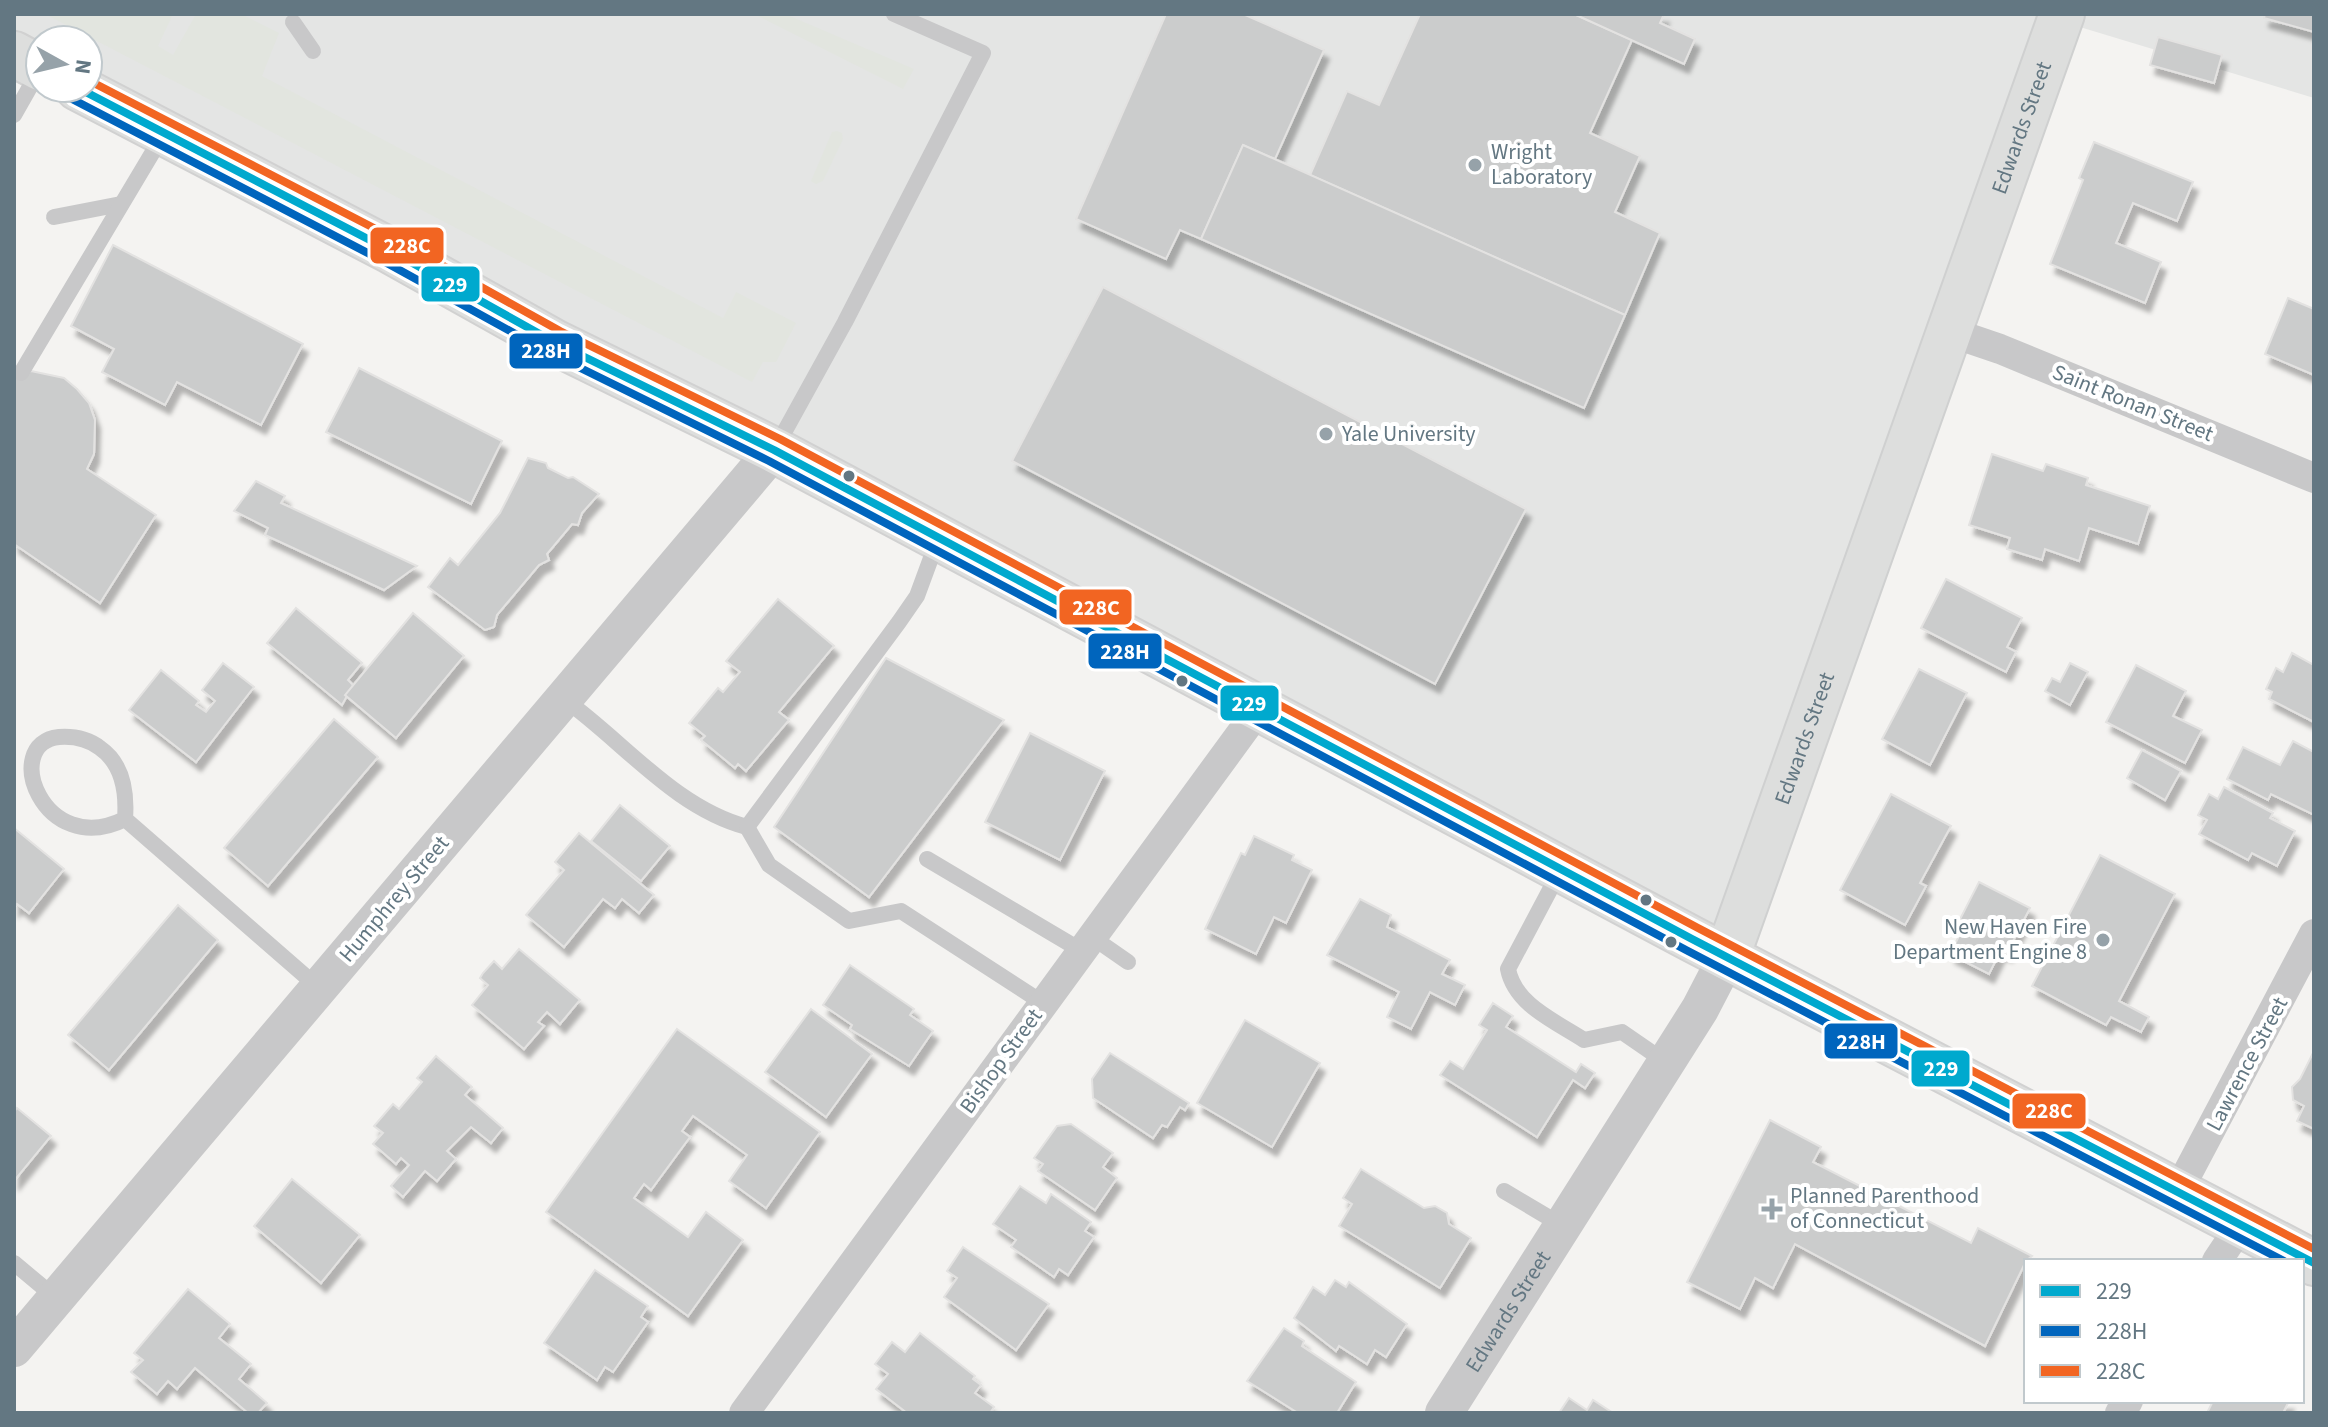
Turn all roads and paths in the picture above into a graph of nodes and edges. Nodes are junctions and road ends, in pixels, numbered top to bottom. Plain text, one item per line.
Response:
1 (894, 14) edge
2 (2062, 14) edge
3 (293, 22) dead end
4 (313, 51) dead end
5 (24, 97) edge
6 (104, 102) edge
7 (14, 115) edge
8 (164, 133) junction
9 (121, 204) junction
10 (54, 217) dead end
11 (1950, 332) junction
12 (21, 373) dead end
13 (774, 450) junction
14 (2314, 478) edge
15 (939, 538) junction
16 (564, 699) junction
17 (1259, 709) junction
18 (125, 819) junction
19 (747, 827) junction
20 (927, 859) dead end
21 (1562, 868) junction
22 (2314, 934) edge
23 (1087, 944) junction
24 (1727, 957) junction
25 (1128, 962) dead end
26 (319, 988) junction
27 (1043, 1003) junction
28 (1667, 1063) junction
29 (1504, 1191) dead end
30 (2177, 1193) junction
31 (2241, 1225) junction
32 (1563, 1226) junction
33 (2218, 1259) edge
34 (14, 1263) edge
35 (2314, 1263) edge
36 (56, 1298) junction
37 (14, 1348) edge
38 (744, 1413) edge
39 (1444, 1413) edge

1 - 13 lane
2 - 11 main road, Edwards Street
3 - 4 lane
5 - 7 lane
6 - 8 main road
8 - 9 lane
8 - 13 main road
9 - 10 lane
9 - 12 lane
11 - 14 street, Saint Ronan Street
11 - 24 main road, Edwards Street
13 - 15 main road
13 - 16 street, Humphrey Street
15 - 17 main road
15 - 19 lane
16 - 19 lane
16 - 26 street, Humphrey Street
17 - 21 main road
17 - 23 street, Bishop Street
18 - 18 lane
18 - 26 lane
19 - 27 lane
20 - 23 lane
21 - 24 main road
21 - 28 lane
22 - 30 street, Lawrence Street
23 - 25 lane
23 - 27 street, Bishop Street
24 - 28 street, Edwards Street
24 - 30 main road
26 - 36 street, Humphrey Street
27 - 38 street, Bishop Street
28 - 32 street, Edwards Street
29 - 32 lane
30 - 31 main road
31 - 33 street
31 - 35 main road
32 - 39 street, Edwards Street
34 - 36 lane
36 - 37 street, Humphrey Street

